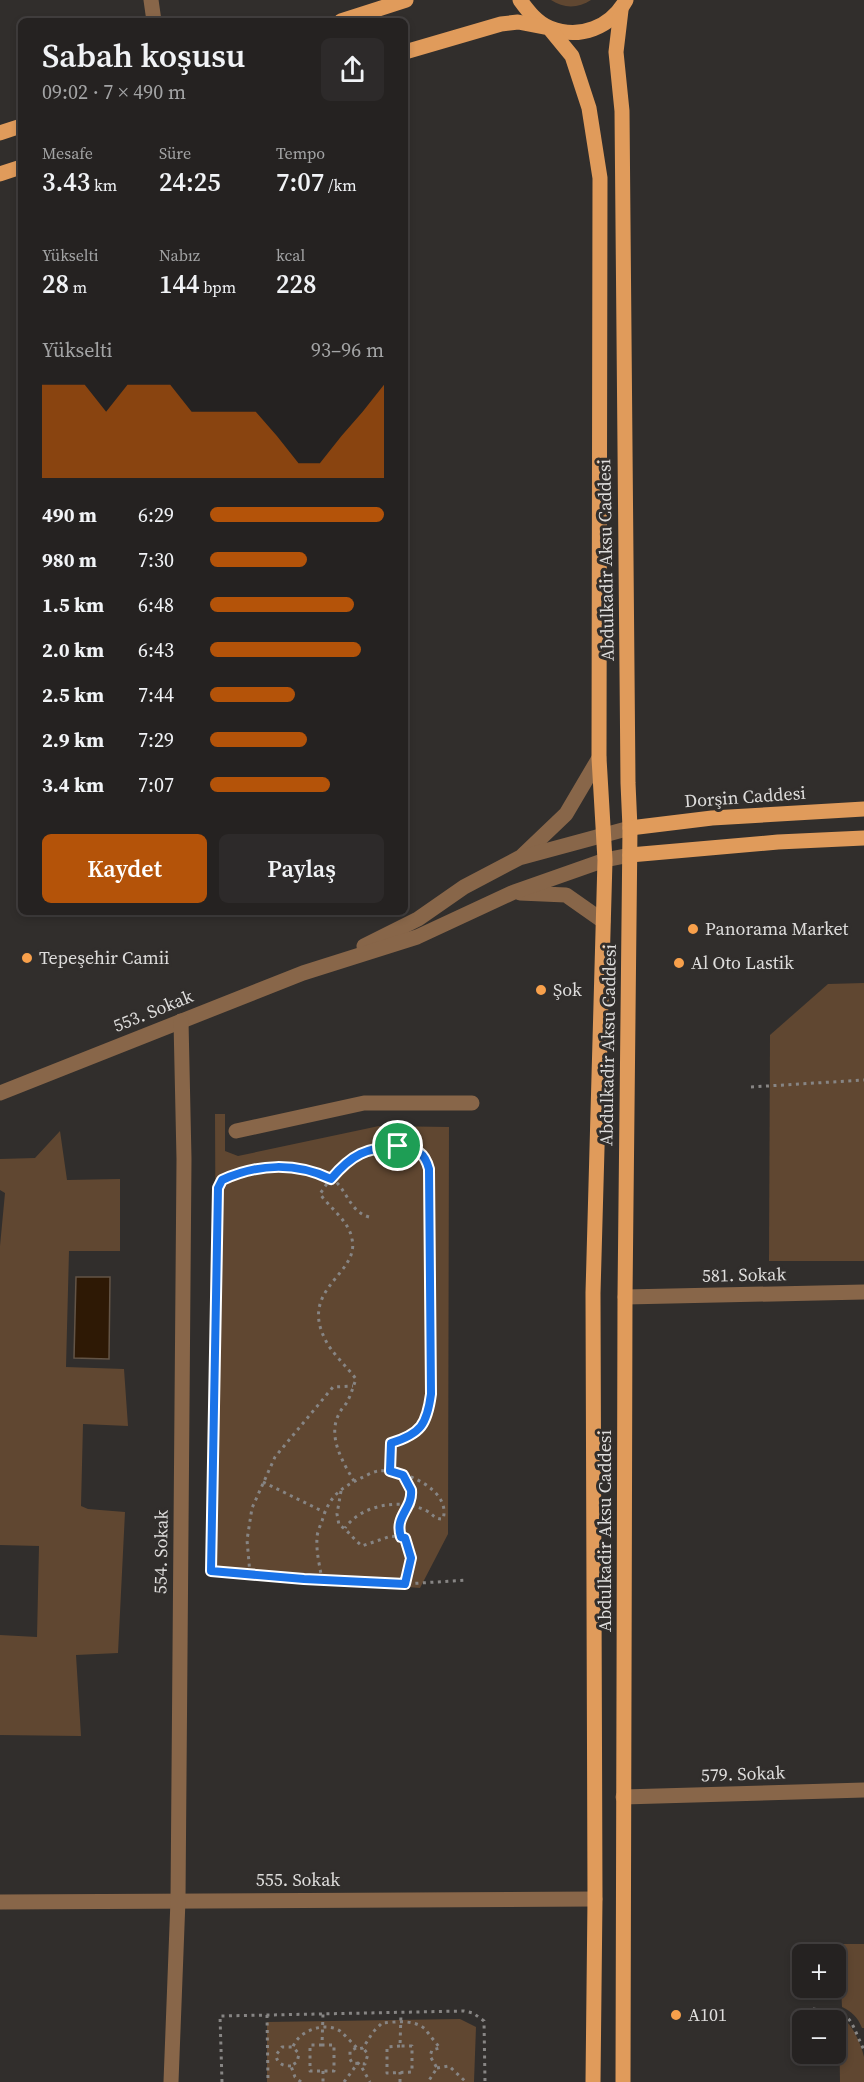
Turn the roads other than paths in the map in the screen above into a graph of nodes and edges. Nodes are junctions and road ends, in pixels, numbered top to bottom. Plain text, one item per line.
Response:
1 (151, 0) edge
2 (406, 0) edge
3 (520, 0) edge
4 (623, 5) edge
5 (154, 18) edge
6 (350, 18) edge
7 (549, 28) junction
8 (408, 51) edge
9 (18, 127) edge
10 (0, 133) edge
11 (18, 168) edge
12 (0, 174) edge
13 (599, 758) junction
14 (864, 809) edge
15 (630, 828) junction
16 (603, 835) junction
17 (864, 837) edge
18 (630, 855) junction
19 (519, 858) junction
20 (605, 860) junction
21 (514, 892) junction
22 (603, 921) junction
23 (321, 968) junction
24 (181, 1021) junction
25 (0, 1093) edge
26 (472, 1103) dead end
27 (236, 1131) dead end
28 (864, 1292) edge
29 (625, 1297) junction
30 (864, 1790) edge
31 (623, 1797) junction
32 (595, 1899) junction
33 (178, 1900) junction
34 (0, 1902) edge
35 (171, 2082) edge
36 (593, 2082) edge
37 (623, 2082) edge

1 - 5 street
2 - 6 main road
3 - 7 main road, Abdulkadir Aksu Caddesi
4 - 7 main road
4 - 15 main road, Abdulkadir Aksu Caddesi
7 - 8 main road
7 - 13 main road, Abdulkadir Aksu Caddesi
9 - 10 main road
11 - 12 main road
13 - 16 main road, Abdulkadir Aksu Caddesi
13 - 19 street
14 - 15 main road, Dorşin Caddesi
15 - 16 street
15 - 18 main road, Abdulkadir Aksu Caddesi
16 - 19 street
16 - 20 main road, Abdulkadir Aksu Caddesi
17 - 18 main road
18 - 20 street
18 - 29 main road, Abdulkadir Aksu Caddesi
19 - 23 street
20 - 21 street
20 - 22 main road, Abdulkadir Aksu Caddesi
21 - 22 street
21 - 23 street
22 - 32 main road, Abdulkadir Aksu Caddesi
23 - 24 street, 553. Sokak
24 - 25 street, 553. Sokak
24 - 33 street, 554. Sokak
26 - 27 street
28 - 29 street, 581. Sokak
29 - 31 main road, Abdulkadir Aksu Caddesi
30 - 31 street, 579. Sokak
31 - 37 main road, Abdulkadir Aksu Caddesi
32 - 33 street, 555. Sokak
32 - 36 main road, Abdulkadir Aksu Caddesi
33 - 34 street, 555. Sokak
33 - 35 street, 554. Sokak

